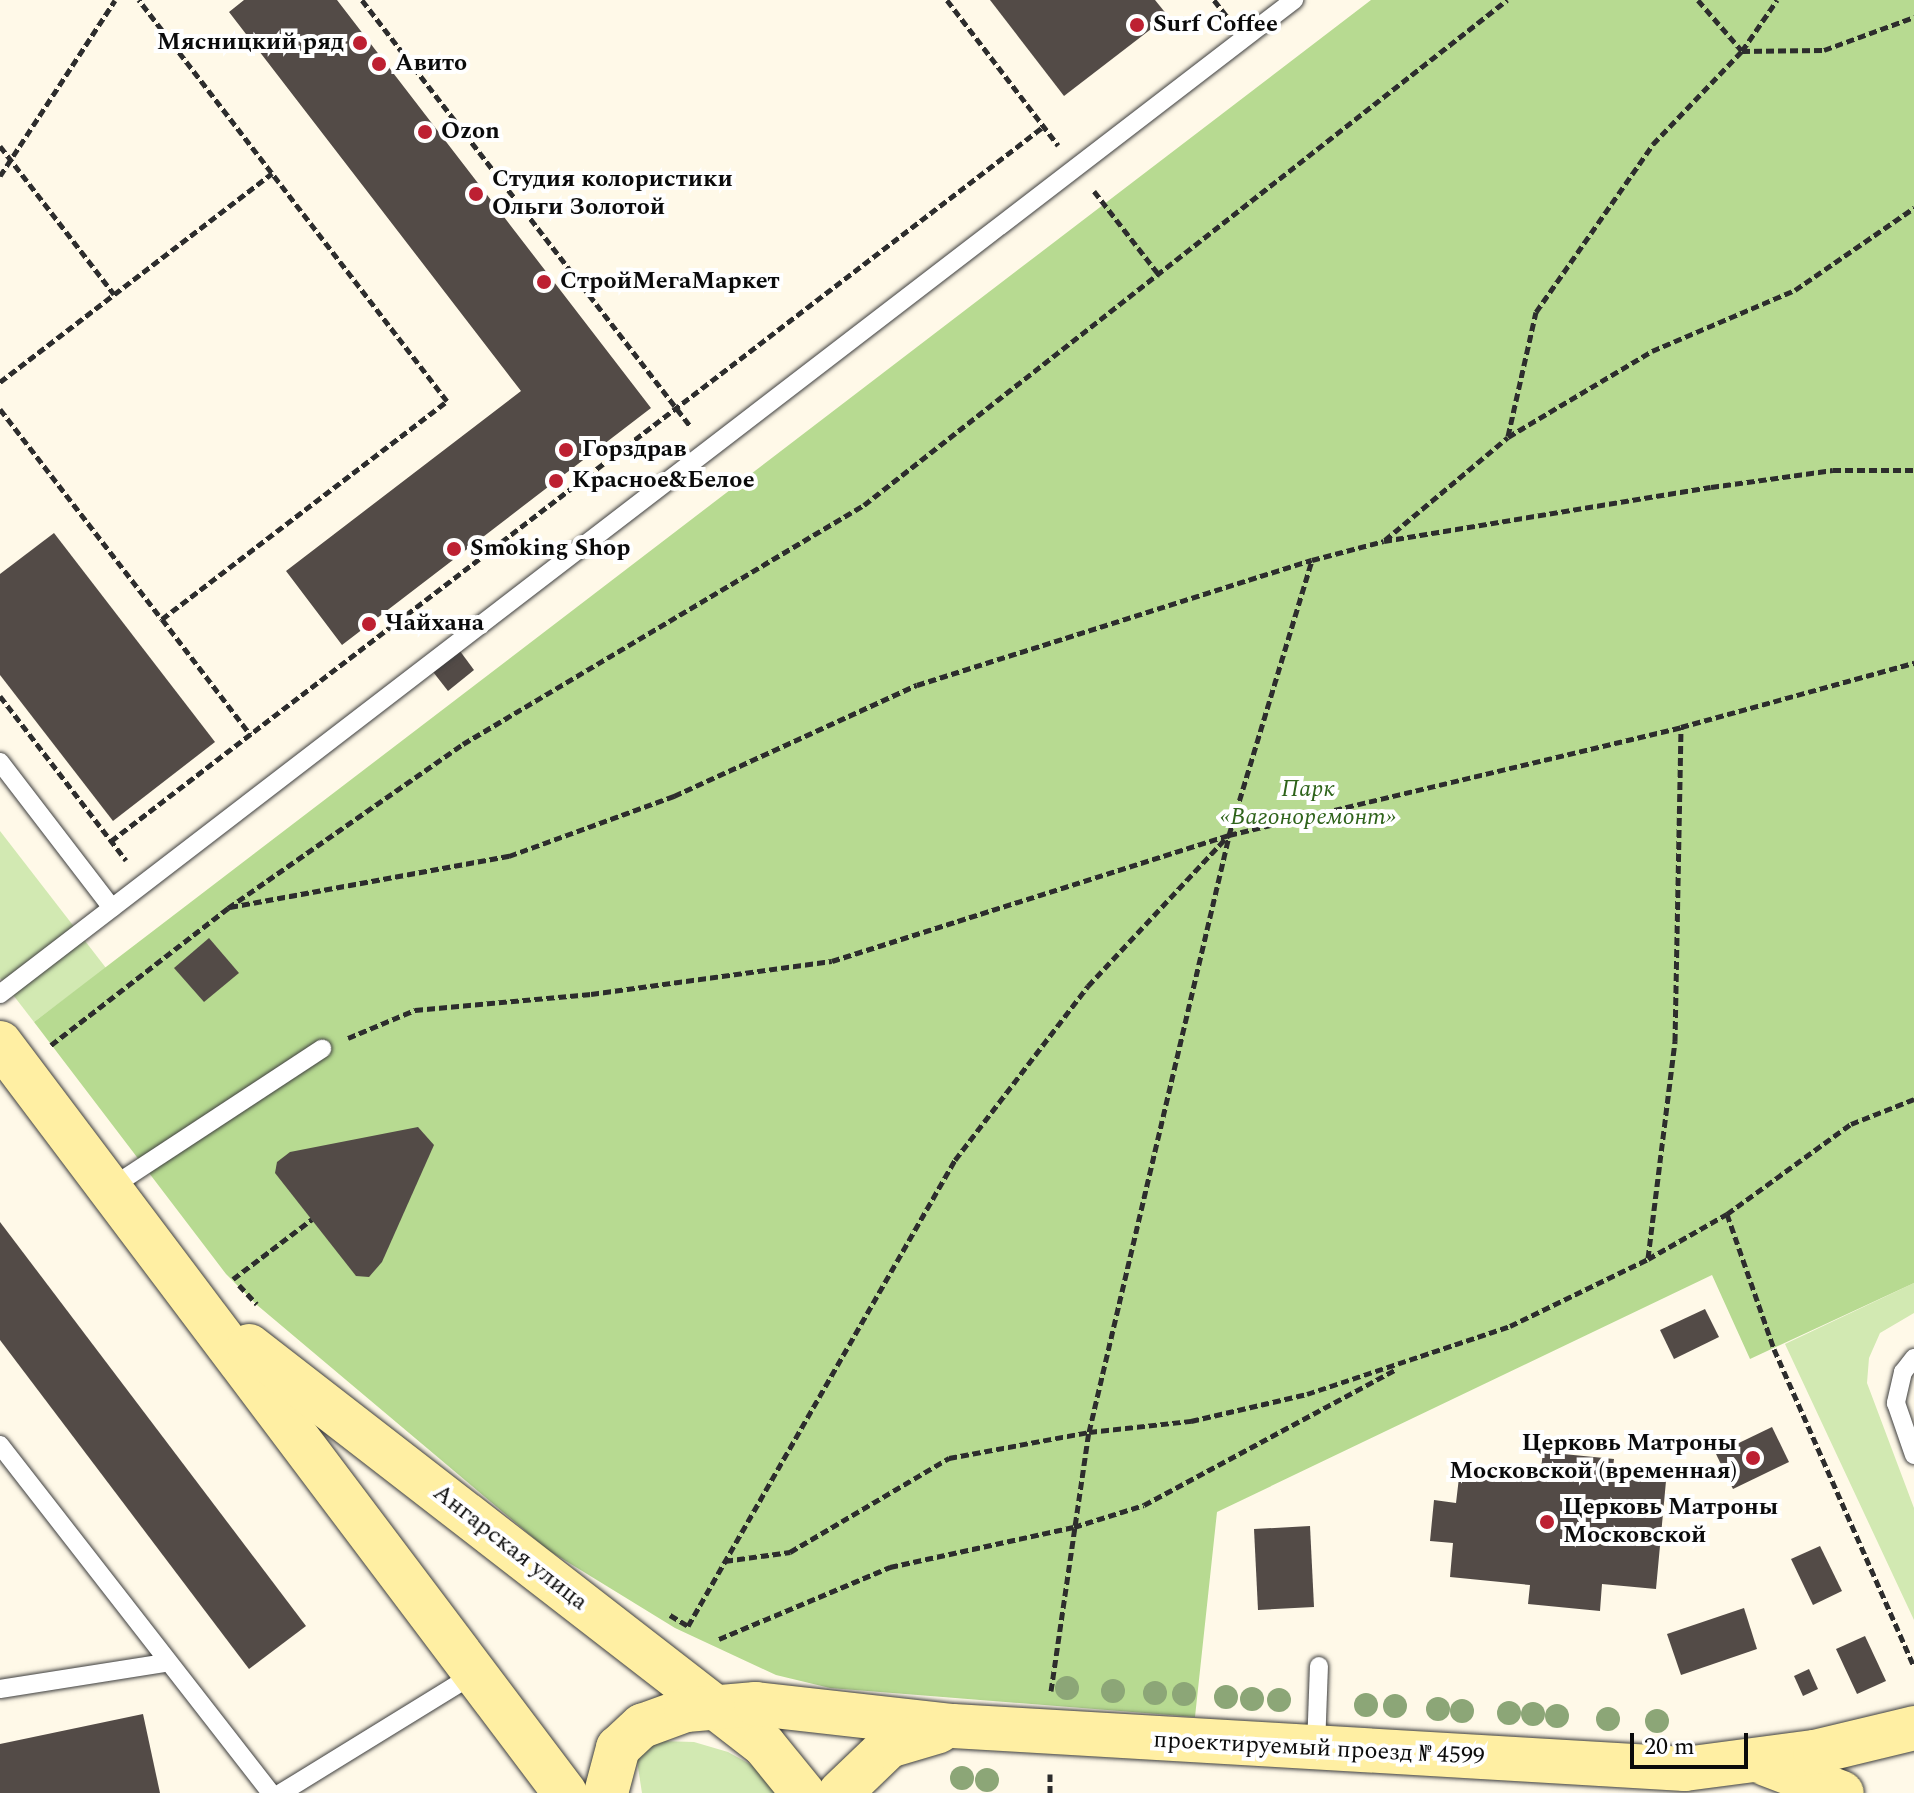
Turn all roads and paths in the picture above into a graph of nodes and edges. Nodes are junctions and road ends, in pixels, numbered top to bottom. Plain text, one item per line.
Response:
1 (115, 0) edge
2 (139, 0) edge
3 (362, 0) edge
4 (947, 0) edge
5 (1294, 0) edge
6 (1507, 0) edge
7 (1698, 0) edge
8 (1777, 0) edge
9 (1914, 17) edge
10 (1742, 51) junction
11 (1044, 126) junction
12 (0, 146) edge
13 (11, 160) junction
14 (1077, 168) junction
15 (272, 173) junction
16 (0, 176) edge
17 (1914, 208) edge
18 (1160, 276) junction
19 (114, 294) junction
20 (0, 382) edge
21 (676, 408) junction
22 (0, 409) edge
23 (1508, 437) junction
24 (709, 450) junction
25 (1914, 470) edge
26 (1384, 541) junction
27 (1312, 560) junction
28 (162, 619) junction
29 (1914, 663) edge
30 (0, 696) edge
31 (1681, 727) junction
32 (250, 734) junction
33 (0, 762) edge
34 (1229, 835) junction
35 (111, 841) junction
36 (144, 883) junction
37 (112, 908) junction
38 (228, 908) junction
39 (4, 991) edge
40 (0, 1043) edge
41 (51, 1045) junction
42 (322, 1049) joint
43 (61, 1057) dead end
44 (1914, 1099) edge
45 (110, 1188) junction
46 (1727, 1214) junction
47 (312, 1219) dead end
48 (1648, 1259) junction
49 (227, 1273) dead end
50 (233, 1279) junction
51 (206, 1312) junction
52 (269, 1314) dead end
53 (1914, 1358) edge
54 (1407, 1364) junction
55 (1089, 1432) junction
56 (0, 1445) edge
57 (1914, 1455) edge
58 (1074, 1527) junction
59 (725, 1561) junction
60 (662, 1610) dead end
61 (719, 1639) dead end
62 (164, 1663) junction
63 (1319, 1666) dead end
64 (1914, 1667) edge
65 (476, 1673) junction
66 (0, 1689) edge
67 (1051, 1706) dead end
68 (715, 1707) junction
69 (953, 1726) junction
70 (1914, 1728) edge
71 (1316, 1750) junction
72 (1050, 1764) dead end
73 (1759, 1777) edge
74 (1697, 1781) edge
75 (271, 1793) edge
76 (281, 1793) edge
77 (565, 1793) edge
78 (606, 1793) edge
79 (803, 1793) edge
80 (840, 1793) edge
81 (1050, 1793) edge
82 (1842, 1793) edge

1 - 13 path
2 - 15 path
3 - 21 path
4 - 11 path
5 - 14 lane
6 - 18 path
7 - 10 path
8 - 10 path
9 - 10 path
10 - 23 path
11 - 14 path
11 - 21 path
12 - 13 path
13 - 16 path
13 - 19 path
14 - 18 path
14 - 24 lane
15 - 19 path
15 - 28 path
17 - 23 path
18 - 38 path
19 - 20 path
21 - 24 path
21 - 32 path
22 - 28 path
23 - 26 path
24 - 36 lane
25 - 26 path
26 - 27 path
27 - 34 path
27 - 38 path
28 - 32 path
29 - 31 path
30 - 35 path
31 - 34 path
31 - 48 path
32 - 35 path
33 - 37 lane
34 - 42 path
34 - 55 path
34 - 59 path
35 - 36 path
36 - 37 lane
37 - 39 lane
38 - 41 path
39 - 41 path
40 - 45 street, Ангарская улица
41 - 43 path
42 - 45 lane
44 - 46 path
45 - 51 street, Ангарская улица
46 - 48 path
46 - 64 path
47 - 50 path
48 - 54 path
49 - 50 path
50 - 52 path
51 - 65 street, Ангарская улица
51 - 68 street, Ангарская улица
53 - 57 lane
54 - 55 path
54 - 58 path
55 - 58 path
55 - 59 path
56 - 62 lane
58 - 61 path
58 - 67 path
59 - 60 path
62 - 66 lane
62 - 75 lane
63 - 71 lane
65 - 76 lane
65 - 77 street, Ангарская улица
68 - 69 street, проектируемый проезд № 4599
68 - 78 street, проектируемый проезд № 4599
68 - 79 street, Ангарская улица
69 - 71 street, проектируемый проезд № 4599
69 - 80 street, проектируемый проезд № 4599
70 - 73 street, проектируемый проезд № 4599
71 - 74 street, проектируемый проезд № 4599
72 - 81 path
73 - 74 street, проектируемый проезд № 4599
73 - 82 street, проектируемый проезд № 4599

